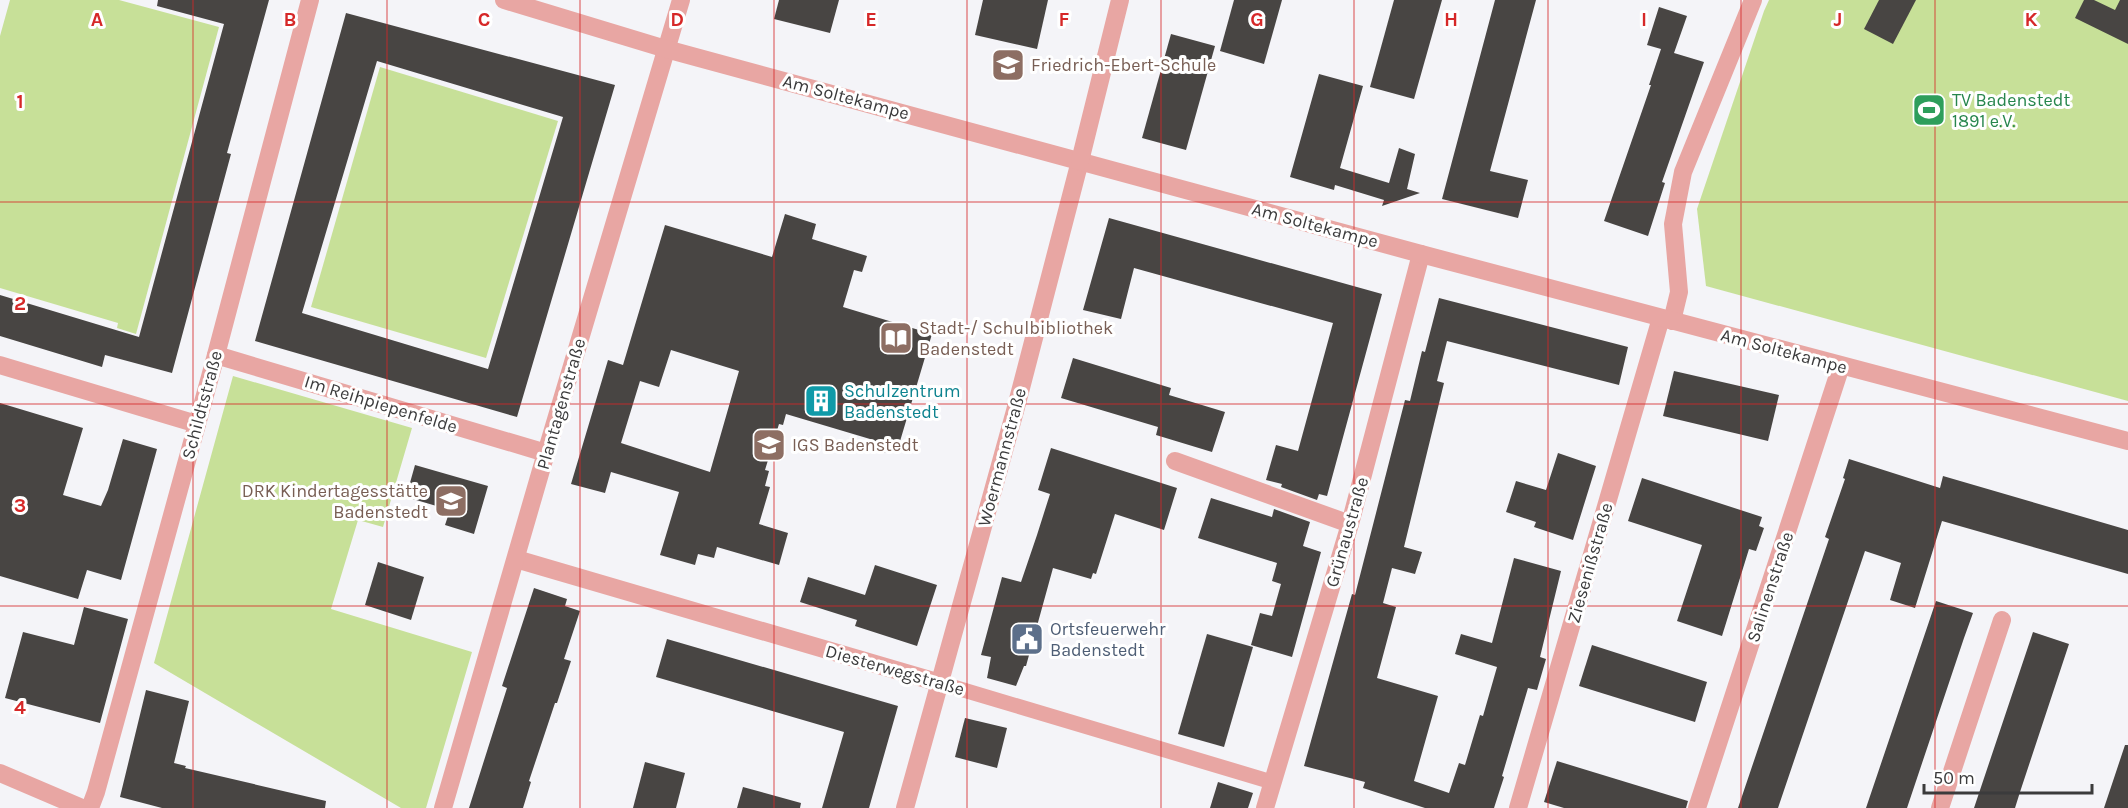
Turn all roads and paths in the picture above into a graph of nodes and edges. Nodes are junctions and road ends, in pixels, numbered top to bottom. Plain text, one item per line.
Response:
1 (310, 0) edge
2 (504, 0) edge
3 (681, 0) edge
4 (1120, 0) edge
5 (1754, 0) edge
6 (666, 49) junction
7 (1080, 161) junction
8 (1421, 254) junction
9 (1667, 319) junction
10 (216, 355) junction
11 (0, 365) edge
12 (1841, 366) junction
13 (197, 424) junction
14 (2128, 441) edge
15 (546, 453) junction
16 (1175, 461) dead end
17 (1350, 524) junction
18 (516, 559) junction
19 (2002, 620) dead end
20 (940, 683) junction
21 (0, 773) edge
22 (1272, 782) junction
23 (82, 808) edge
24 (90, 808) edge
25 (443, 808) edge
26 (905, 808) edge
27 (1265, 808) edge
28 (1518, 808) edge
29 (1697, 808) edge
30 (1940, 808) edge

1 - 10 street, Schildtstraße
2 - 6 street, Am Soltekampe
3 - 6 street, Plantagenstraße
4 - 7 street, Woermannstraße
5 - 9 street, Ziesenißstraße
6 - 7 street, Am Soltekampe
6 - 15 street, Plantagenstraße
7 - 8 street, Am Soltekampe
7 - 20 street, Woermannstraße
8 - 9 street, Am Soltekampe
8 - 17 street, Grünaustraße
9 - 12 street, Am Soltekampe
9 - 28 street, Ziesenißstraße
10 - 13 street, Schildtstraße
10 - 15 street, Im Reihpiepenfelde
11 - 13 street
12 - 14 street, Am Soltekampe
12 - 29 street, Salinenstraße
13 - 24 street, Schildtstraße
15 - 18 street, Plantagenstraße
16 - 17 street
17 - 22 street, Grünaustraße
18 - 20 street, Diesterwegstraße
18 - 25 street, Plantagenstraße
19 - 30 street
20 - 22 street, Diesterwegstraße
20 - 26 street, Woermannstraße
21 - 23 street
22 - 27 street, Grünaustraße

